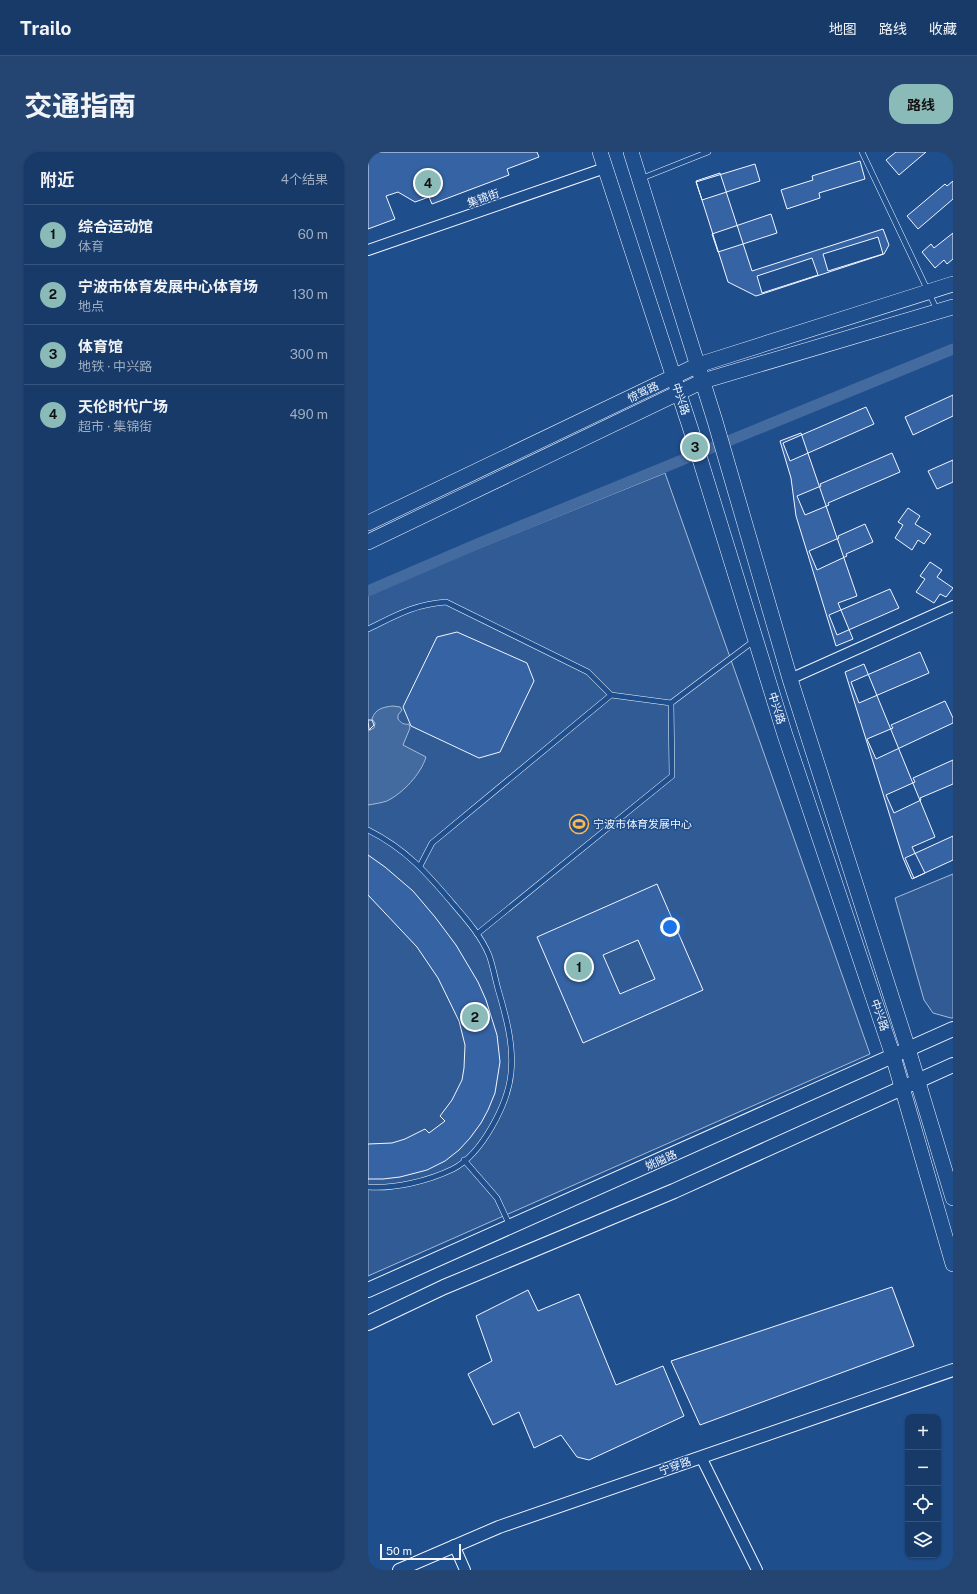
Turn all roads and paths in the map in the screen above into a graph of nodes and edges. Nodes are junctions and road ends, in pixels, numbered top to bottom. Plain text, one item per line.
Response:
1 (600, 152) edge
2 (631, 152) edge
3 (708, 152) edge
4 (862, 152) edge
5 (606, 168) junction
6 (640, 179) junction
7 (368, 250) edge
8 (953, 284) edge
9 (928, 291) junction
10 (953, 307) edge
11 (938, 311) junction
12 (698, 365) junction
13 (674, 377) junction
14 (703, 380) junction
15 (678, 391) junction
16 (368, 523) edge
17 (368, 542) edge
18 (953, 606) edge
19 (368, 629) edge
20 (756, 639) junction
21 (790, 679) junction
22 (611, 695) junction
23 (671, 703) junction
24 (368, 830) edge
25 (420, 866) junction
26 (477, 934) junction
27 (953, 1028) edge
28 (908, 1049) junction
29 (893, 1056) junction
30 (953, 1065) edge
31 (916, 1081) junction
32 (903, 1088) junction
33 (464, 1160) junction
34 (368, 1187) edge
35 (953, 1198) edge
36 (511, 1227) junction
37 (953, 1264) edge
38 (368, 1290) edge
39 (368, 1322) edge
40 (953, 1370) edge
41 (701, 1457) junction
42 (454, 1545) junction
43 (399, 1570) edge
44 (465, 1570) edge
45 (757, 1570) edge

1 - 5 main road, 中兴路
2 - 6 main road, 中兴路
3 - 6 lane
4 - 9 lane
5 - 7 street, 集锦街
5 - 13 main road, 中兴路
6 - 12 main road, 中兴路
8 - 9 main road, 惊驾路
9 - 11 lane
9 - 12 main road, 惊驾路
10 - 11 main road, 惊驾路
11 - 14 main road, 惊驾路
12 - 13 main road, 惊驾路
12 - 14 main road, 中兴路
13 - 15 main road, 中兴路
13 - 16 main road, 惊驾路
14 - 15 main road, 惊驾路
14 - 21 main road, 中兴路
15 - 17 main road, 惊驾路
15 - 20 main road, 中兴路
18 - 21 street
19 - 22 lane
20 - 23 lane
20 - 29 main road, 中兴路
21 - 28 main road, 中兴路
22 - 23 lane
22 - 25 lane
23 - 26 lane
24 - 25 lane
25 - 26 lane
26 - 33 lane
27 - 28 main road, 姚隘路
28 - 29 main road, 姚隘路
28 - 31 main road, 中兴路
29 - 32 main road, 中兴路
29 - 36 main road, 姚隘路
30 - 31 main road
31 - 32 main road
31 - 35 main road, 中兴路
32 - 37 main road, 中兴路
32 - 39 main road
33 - 34 lane
33 - 36 lane
36 - 38 main road, 姚隘路
40 - 41 street, 宁穿路
41 - 42 street, 宁穿路
41 - 45 street
42 - 43 street, 宁穿路
42 - 44 street

